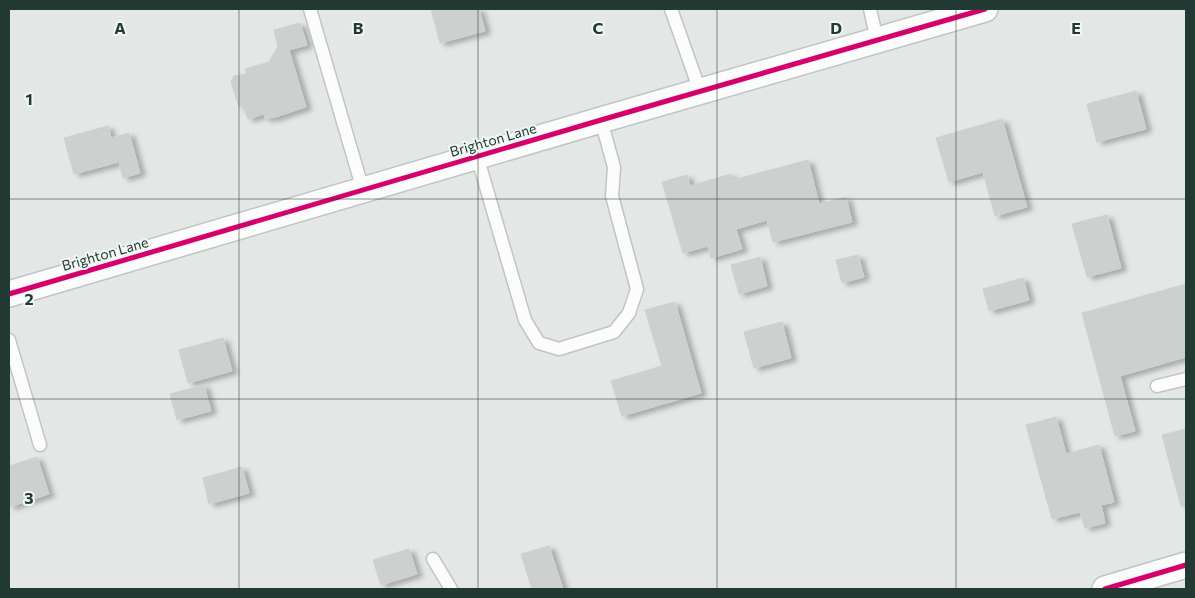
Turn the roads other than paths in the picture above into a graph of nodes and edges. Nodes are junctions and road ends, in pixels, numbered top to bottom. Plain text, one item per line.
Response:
1 (310, 9) edge
2 (671, 9) edge
3 (870, 9) edge
4 (985, 9) edge
5 (877, 40) junction
6 (700, 92) junction
7 (601, 120) junction
8 (478, 156) junction
9 (364, 190) junction
10 (9, 294) edge
11 (9, 340) edge
12 (1186, 378) edge
13 (1158, 386) dead end
14 (40, 445) dead end
15 (433, 559) dead end
16 (1186, 565) edge
17 (451, 589) edge
18 (1106, 589) edge

1 - 9 lane
2 - 6 lane
3 - 5 lane
4 - 5 street, Brighton Lane
5 - 6 street, Brighton Lane
6 - 7 street, Brighton Lane
7 - 8 street, Brighton Lane
7 - 8 lane
8 - 9 street, Brighton Lane
9 - 10 street, Brighton Lane
11 - 14 lane
12 - 13 lane
15 - 17 lane
16 - 18 street

